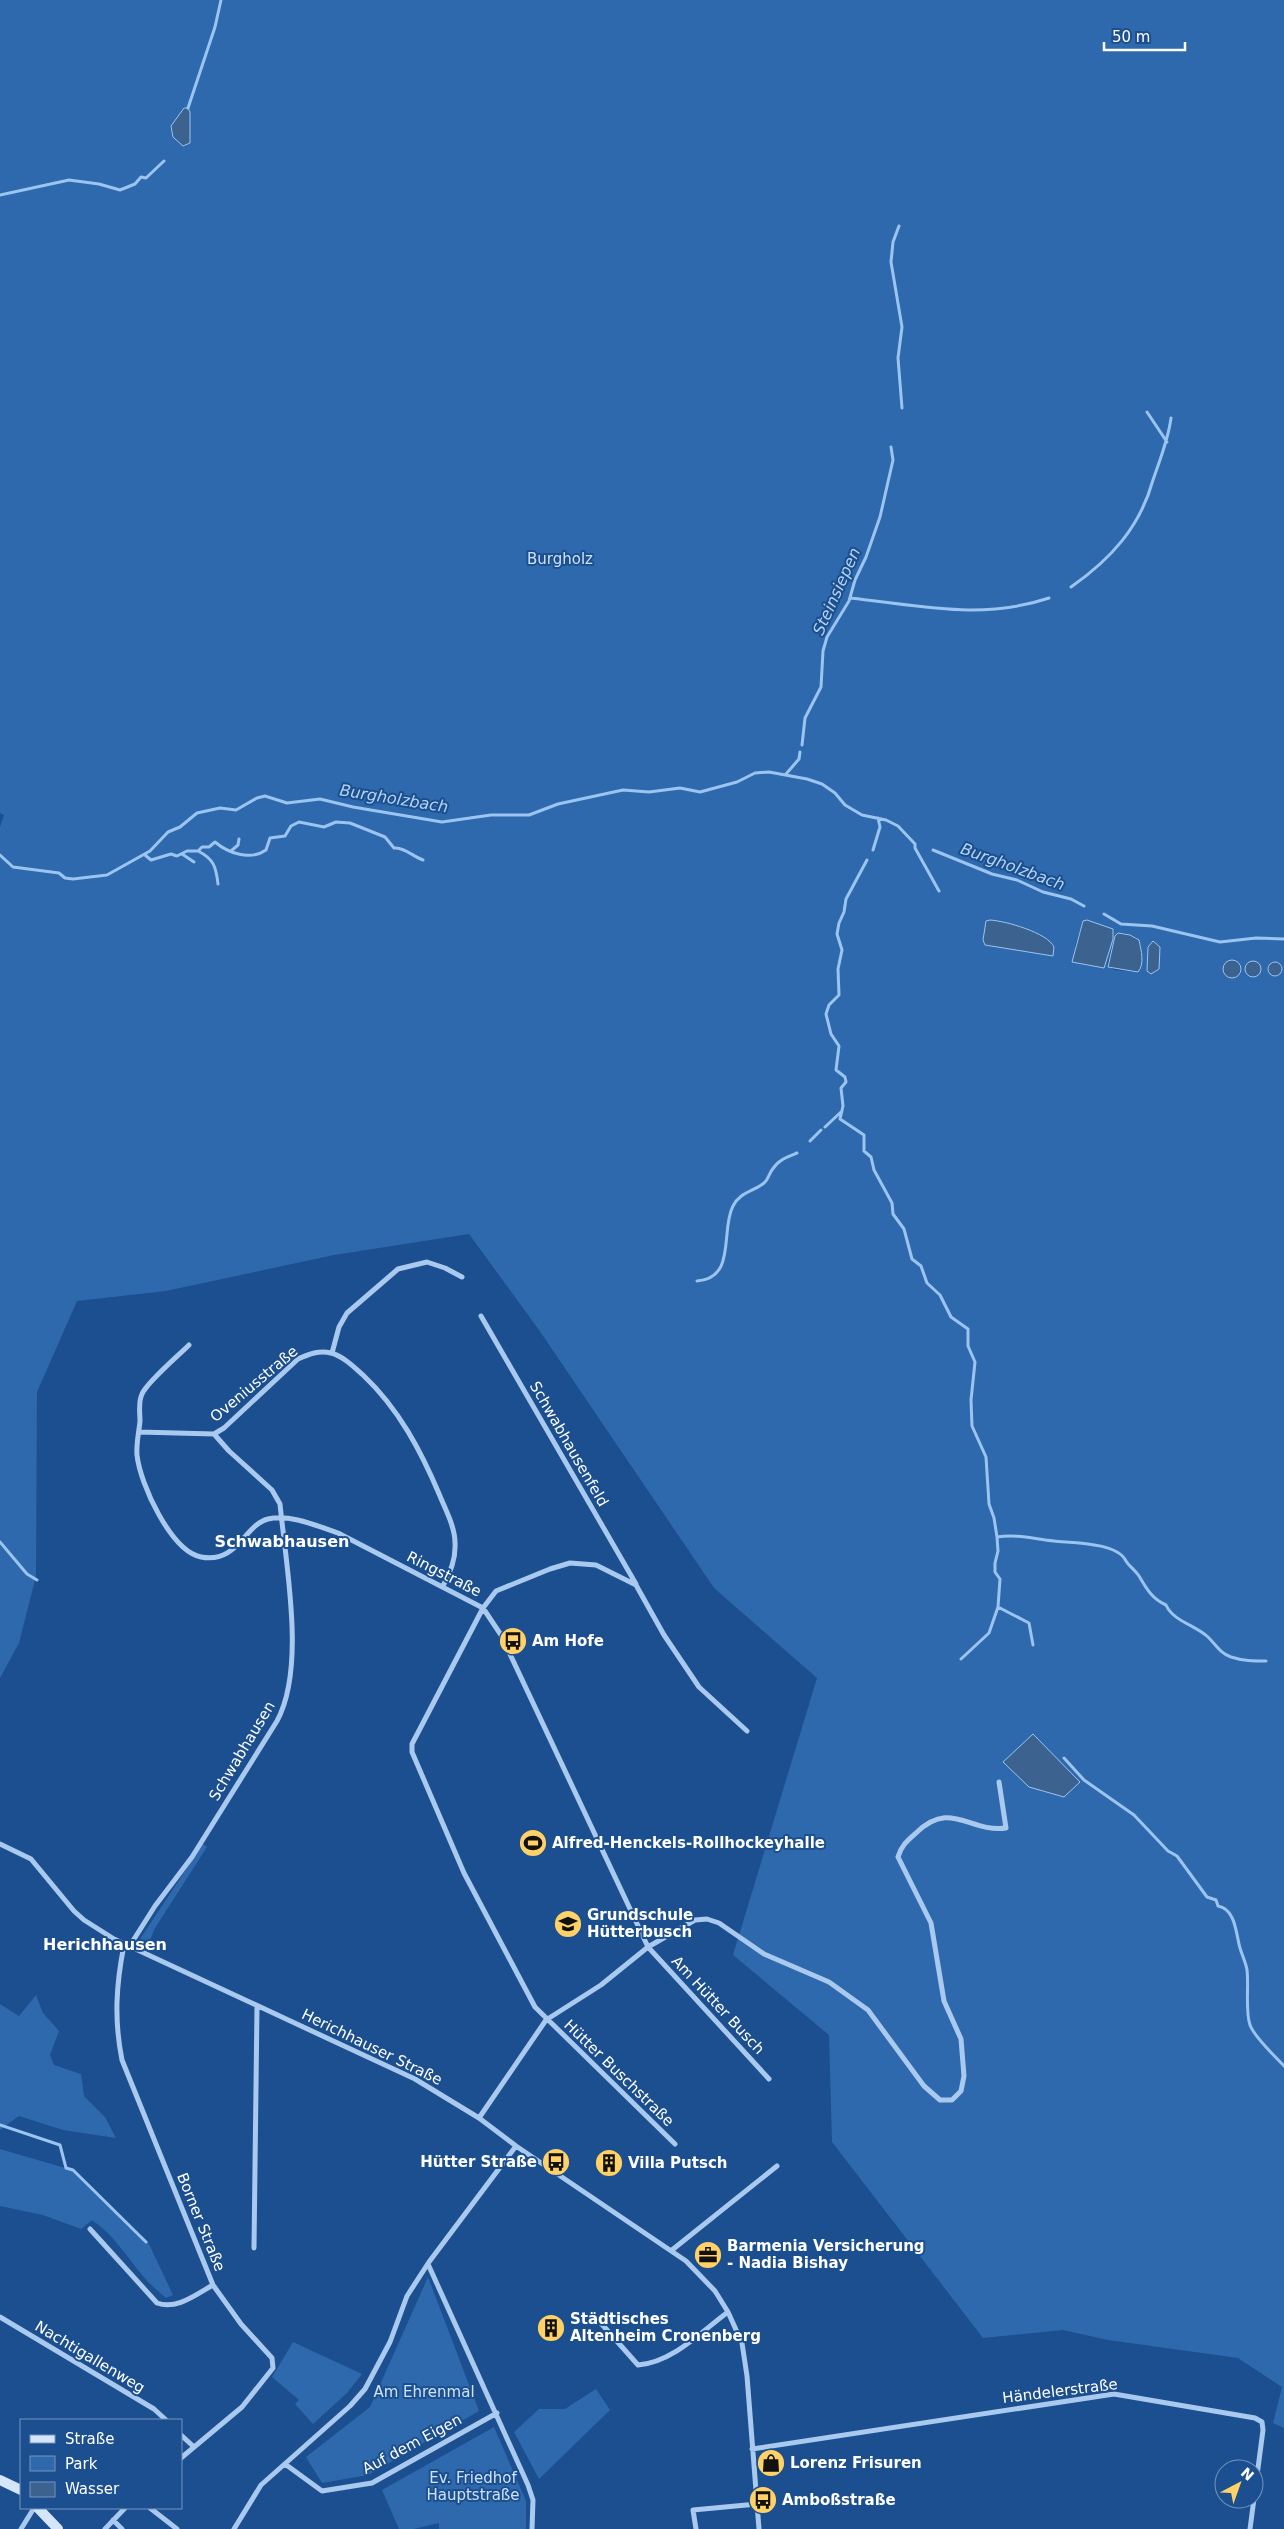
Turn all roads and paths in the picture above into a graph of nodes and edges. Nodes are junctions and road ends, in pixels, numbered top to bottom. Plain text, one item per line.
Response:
1 (462, 1277) dead end
2 (482, 1316) dead end
3 (189, 1345) dead end
4 (332, 1354) junction
5 (139, 1432) junction
6 (214, 1434) junction
7 (281, 1518) junction
8 (636, 1585) junction
9 (443, 1586) junction
10 (483, 1608) junction
11 (746, 1731) dead end
12 (999, 1782) dead end
13 (0, 1844) edge
14 (127, 1946) junction
15 (648, 1947) junction
16 (256, 2006) junction
17 (546, 2020) junction
18 (769, 2079) dead end
19 (479, 2118) junction
20 (674, 2144) dead end
21 (516, 2146) junction
22 (777, 2166) dead end
23 (90, 2229) dead end
24 (254, 2248) dead end
25 (672, 2250) junction
26 (428, 2264) junction
27 (213, 2285) junction
28 (728, 2312) junction
29 (0, 2317) edge
30 (599, 2321) dead end
31 (497, 2413) junction
32 (165, 2419) edge
33 (182, 2436) edge
34 (194, 2447) junction
35 (752, 2448) junction
36 (182, 2457) edge
37 (285, 2464) junction
38 (0, 2480) edge
39 (20, 2490) edge
40 (757, 2504) junction
41 (35, 2509) edge
42 (37, 2509) edge
43 (124, 2509) edge
44 (151, 2509) edge
45 (113, 2520) junction
46 (20, 2529) edge
47 (58, 2529) edge
48 (105, 2529) edge
49 (122, 2529) edge
50 (176, 2529) edge
51 (234, 2529) edge
52 (532, 2529) edge
53 (696, 2529) edge
54 (759, 2529) edge
55 (1250, 2529) edge

1 - 4 street
2 - 8 street, Schwabhausenfeld
3 - 5 street
4 - 6 street, Oveniusstraße
4 - 9 street
5 - 6 street
5 - 7 street
6 - 7 street, Schwabhausen
7 - 9 street, Ringstraße
7 - 14 street, Schwabhausen
8 - 10 street
8 - 11 street, Schwabhausenfeld
9 - 10 street, Ringstraße
10 - 15 street, Ringstraße
10 - 17 street
12 - 15 street, Hütter Buschstraße
13 - 14 street
14 - 16 street, Herichhauser Straße
14 - 27 street, Borner Straße
15 - 17 street, Hütter Buschstraße
15 - 18 street, Am Hütter Busch
16 - 19 street, Herichhauser Straße
16 - 24 street
17 - 19 street, Hütter Buschstraße
17 - 20 street, Hütter Buschstraße
19 - 21 street, Herichhauser Straße
21 - 25 street, Herichhauser Straße
21 - 26 street
22 - 25 street
23 - 27 street
25 - 28 street, Herichhauser Straße
26 - 31 street
26 - 37 street
27 - 34 street, Borner Straße
28 - 30 street
28 - 35 street, Herichhauser Straße
29 - 32 street, Nachtigallenweg
31 - 37 street, Auf dem Eigen
31 - 52 street
33 - 34 street
34 - 36 street, Borner Straße
35 - 40 street, Herichhauser Straße
35 - 55 street, Händelerstraße
37 - 51 street
38 - 39 main road
40 - 53 street
40 - 54 street, Herichhauser Straße
41 - 46 street
42 - 47 main road
43 - 45 street
44 - 50 street
45 - 48 street
45 - 49 street

